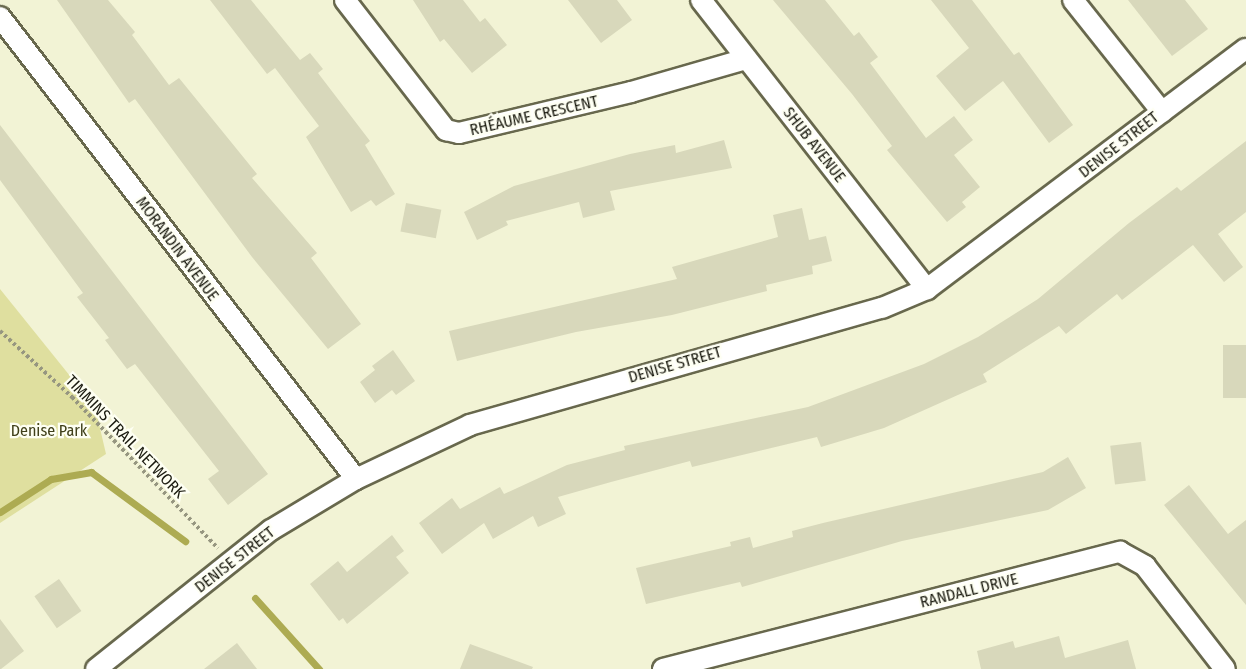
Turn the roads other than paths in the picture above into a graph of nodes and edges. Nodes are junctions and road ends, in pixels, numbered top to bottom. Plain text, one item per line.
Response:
1 (345, 0) edge
2 (700, 0) edge
3 (1073, 0) edge
4 (0, 16) edge
5 (1246, 49) edge
6 (747, 59) junction
7 (1162, 112) junction
8 (927, 289) junction
9 (356, 479) junction
10 (96, 669) edge
11 (663, 669) edge
12 (1225, 669) edge

1 - 6 street, RHÉAUME CRESCENT
2 - 6 street, SHUB AVENUE
3 - 7 street
4 - 9 street, MORANDIN AVENUE
5 - 7 street, DENISE STREET
6 - 8 street, SHUB AVENUE
7 - 8 street, DENISE STREET
8 - 9 street, DENISE STREET
9 - 10 street, DENISE STREET
11 - 12 street, RANDALL DRIVE

